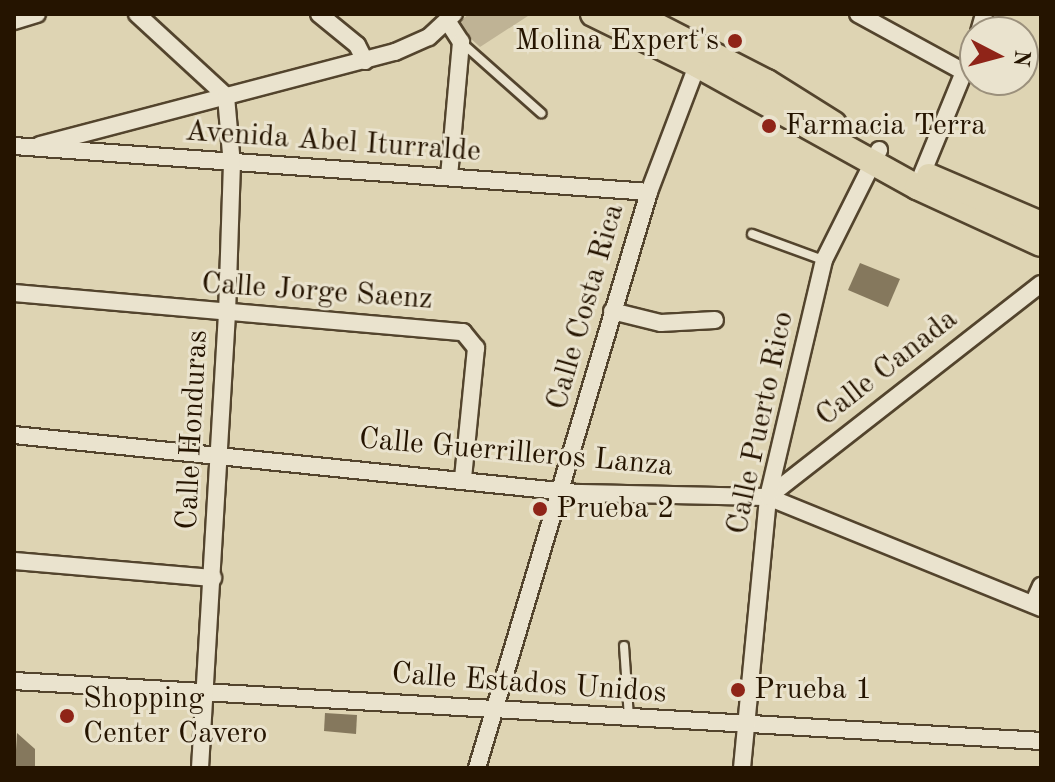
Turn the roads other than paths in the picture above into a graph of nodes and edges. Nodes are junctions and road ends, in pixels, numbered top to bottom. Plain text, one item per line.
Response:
1 (37, 14) edge
2 (137, 14) edge
3 (319, 14) edge
4 (593, 14) edge
5 (634, 14) edge
6 (858, 14) edge
7 (451, 18) edge
8 (14, 21) edge
9 (461, 42) junction
10 (700, 57) junction
11 (365, 61) junction
12 (959, 69) edge
13 (959, 84) edge
14 (226, 96) junction
15 (541, 113) dead end
16 (14, 146) edge
17 (32, 148) junction
18 (875, 156) junction
19 (232, 165) junction
20 (449, 176) junction
21 (920, 180) junction
22 (649, 192) junction
23 (1041, 224) edge
24 (752, 234) dead end
25 (1041, 244) edge
26 (824, 260) junction
27 (1041, 284) edge
28 (14, 293) edge
29 (612, 311) junction
30 (227, 314) junction
31 (715, 320) dead end
32 (14, 435) edge
33 (219, 454) junction
34 (463, 479) junction
35 (562, 491) junction
36 (768, 497) junction
37 (14, 561) edge
38 (213, 578) junction
39 (1041, 586) edge
40 (1037, 606) edge
41 (624, 646) dead end
42 (14, 681) edge
43 (206, 691) junction
44 (495, 710) junction
45 (629, 718) junction
46 (746, 726) junction
47 (1041, 741) edge
48 (200, 768) edge
49 (477, 768) edge
50 (742, 768) edge

1 - 8 street
2 - 14 street
3 - 11 street
4 - 10 main road
5 - 10 main road
6 - 12 street
7 - 9 street
7 - 11 street
9 - 15 lane
9 - 20 street
10 - 18 main road
10 - 22 street, Calle Costa Rica
11 - 14 street
13 - 21 street
14 - 17 street
14 - 19 street, Calle Honduras
16 - 17 street, Avenida Abel Iturralde
17 - 19 street, Avenida Abel Iturralde
18 - 21 main road
18 - 26 street, Calle Puerto Rico
19 - 20 street, Avenida Abel Iturralde
19 - 30 street, Calle Honduras
20 - 22 street, Avenida Abel Iturralde
21 - 23 main road
21 - 25 main road
22 - 29 street, Calle Costa Rica
24 - 26 lane
26 - 36 street, Calle Puerto Rico
27 - 36 street, Calle Canada
28 - 30 street, Calle Jorge Saenz
29 - 31 street
29 - 35 street, Calle Costa Rica
30 - 33 street, Calle Honduras
30 - 34 street, Calle Jorge Saenz
32 - 33 street, Calle Guerrilleros Lanza
33 - 34 street, Calle Guerrilleros Lanza
33 - 38 street, Calle Honduras
34 - 35 street, Calle Guerrilleros Lanza
35 - 36 street, Calle Guerrilleros Lanza
35 - 44 street, Calle Costa Rica
36 - 40 street, Calle Guerrilleros Lanza
36 - 46 street, Calle Puerto Rico
37 - 38 street
38 - 43 street, Calle Honduras
39 - 40 street
41 - 45 lane
42 - 43 street, Calle Estados Unidos
43 - 44 street, Calle Estados Unidos
43 - 48 street, Calle Honduras
44 - 45 street, Calle Estados Unidos
44 - 49 street, Calle Costa Rica
45 - 46 street, Calle Estados Unidos
46 - 47 street, Calle Estados Unidos
46 - 50 street, Calle Puerto Rico

